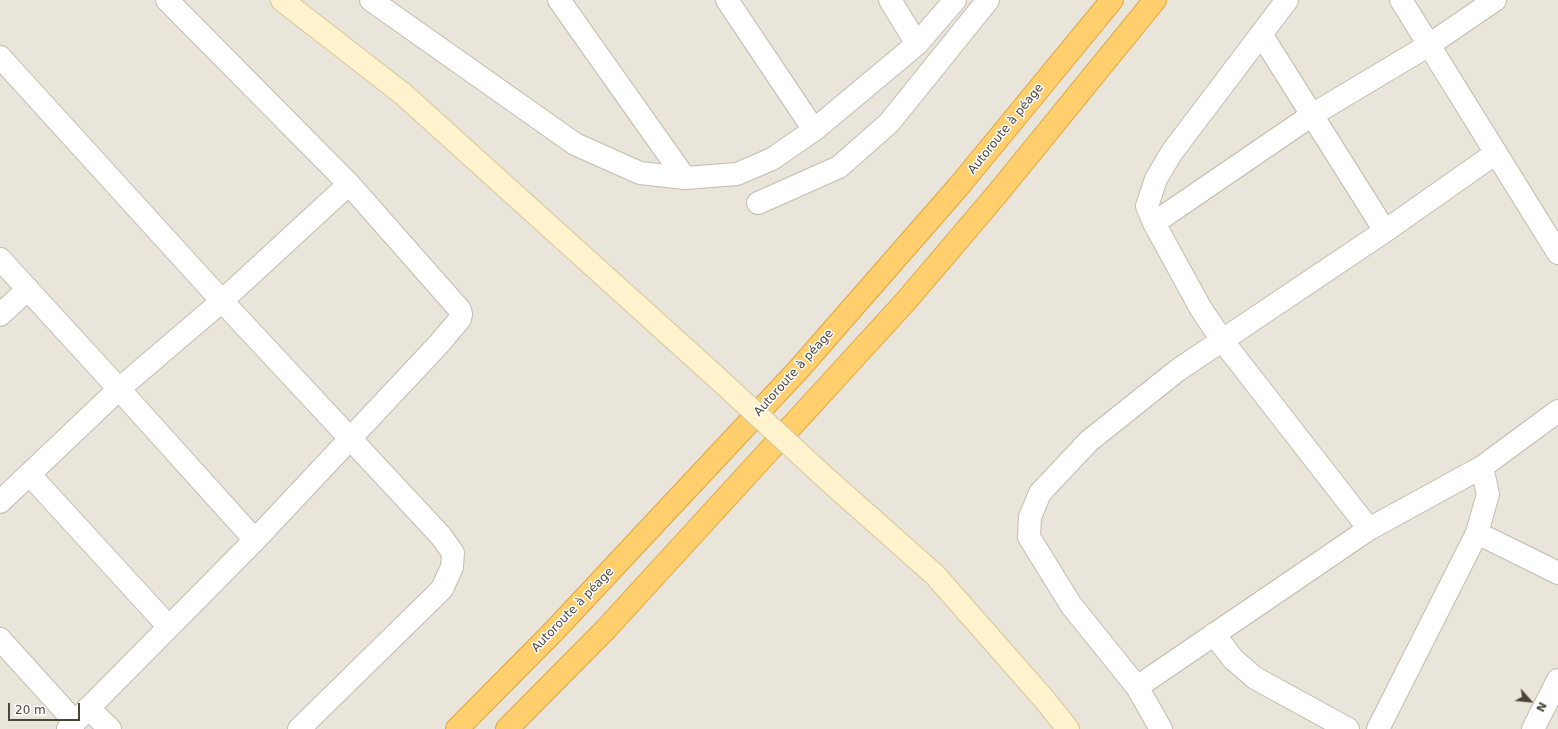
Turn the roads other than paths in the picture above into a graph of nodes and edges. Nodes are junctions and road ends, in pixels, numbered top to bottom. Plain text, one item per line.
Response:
1 (167, 0) edge
2 (282, 0) edge
3 (371, 0) edge
4 (559, 0) edge
5 (727, 0) edge
6 (890, 0) edge
7 (955, 0) edge
8 (988, 0) edge
9 (1112, 0) edge
10 (1155, 0) edge
11 (1287, 0) edge
12 (1401, 0) edge
13 (1495, 0) edge
14 (1261, 34) junction
15 (917, 44) junction
16 (1429, 45) junction
17 (0, 57) edge
18 (1312, 115) junction
19 (814, 130) junction
20 (1496, 153) junction
21 (685, 178) junction
22 (349, 184) junction
23 (758, 203) dead end
24 (1154, 223) junction
25 (1384, 231) junction
26 (1558, 253) edge
27 (0, 259) edge
28 (28, 289) junction
29 (222, 301) junction
30 (0, 315) edge
31 (1222, 340) junction
32 (120, 389) junction
33 (1558, 411) edge
34 (350, 439) junction
35 (1482, 467) junction
36 (30, 475) junction
37 (0, 502) edge
38 (1369, 529) junction
39 (1477, 533) junction
40 (255, 540) junction
41 (1558, 573) edge
42 (169, 627) junction
43 (1214, 634) junction
44 (1, 643) edge
45 (1558, 680) edge
46 (1137, 687) junction
47 (77, 719) edge
48 (110, 729) edge
49 (299, 729) edge
50 (456, 729) edge
51 (507, 729) edge
52 (1068, 729) edge
53 (1161, 729) edge
54 (1348, 729) edge
55 (1378, 729) edge
56 (1533, 729) edge

1 - 22 street
2 - 52 street, bridge
3 - 21 street
4 - 21 street
5 - 19 street
6 - 15 street
7 - 15 street
8 - 23 street
9 - 50 highway, Autoroute à péage
10 - 51 highway
11 - 14 street
12 - 16 street
13 - 16 street
14 - 18 street
14 - 24 street
15 - 19 street
16 - 18 street
16 - 20 street
17 - 29 street
18 - 24 street
18 - 25 street
19 - 21 street
20 - 25 street
20 - 26 street
22 - 29 street
22 - 34 street
24 - 31 street
25 - 31 street
27 - 28 street
28 - 30 street
28 - 32 street
29 - 32 street
29 - 34 street
31 - 38 street
31 - 46 street
32 - 36 street
32 - 40 street
33 - 35 street
34 - 40 street
34 - 49 street
35 - 38 street
35 - 39 street
36 - 37 street
36 - 42 street
38 - 43 street
39 - 41 street
39 - 55 street
40 - 42 street
42 - 47 street
43 - 46 street
43 - 54 street
44 - 47 street
45 - 56 street
46 - 53 street
47 - 48 street

